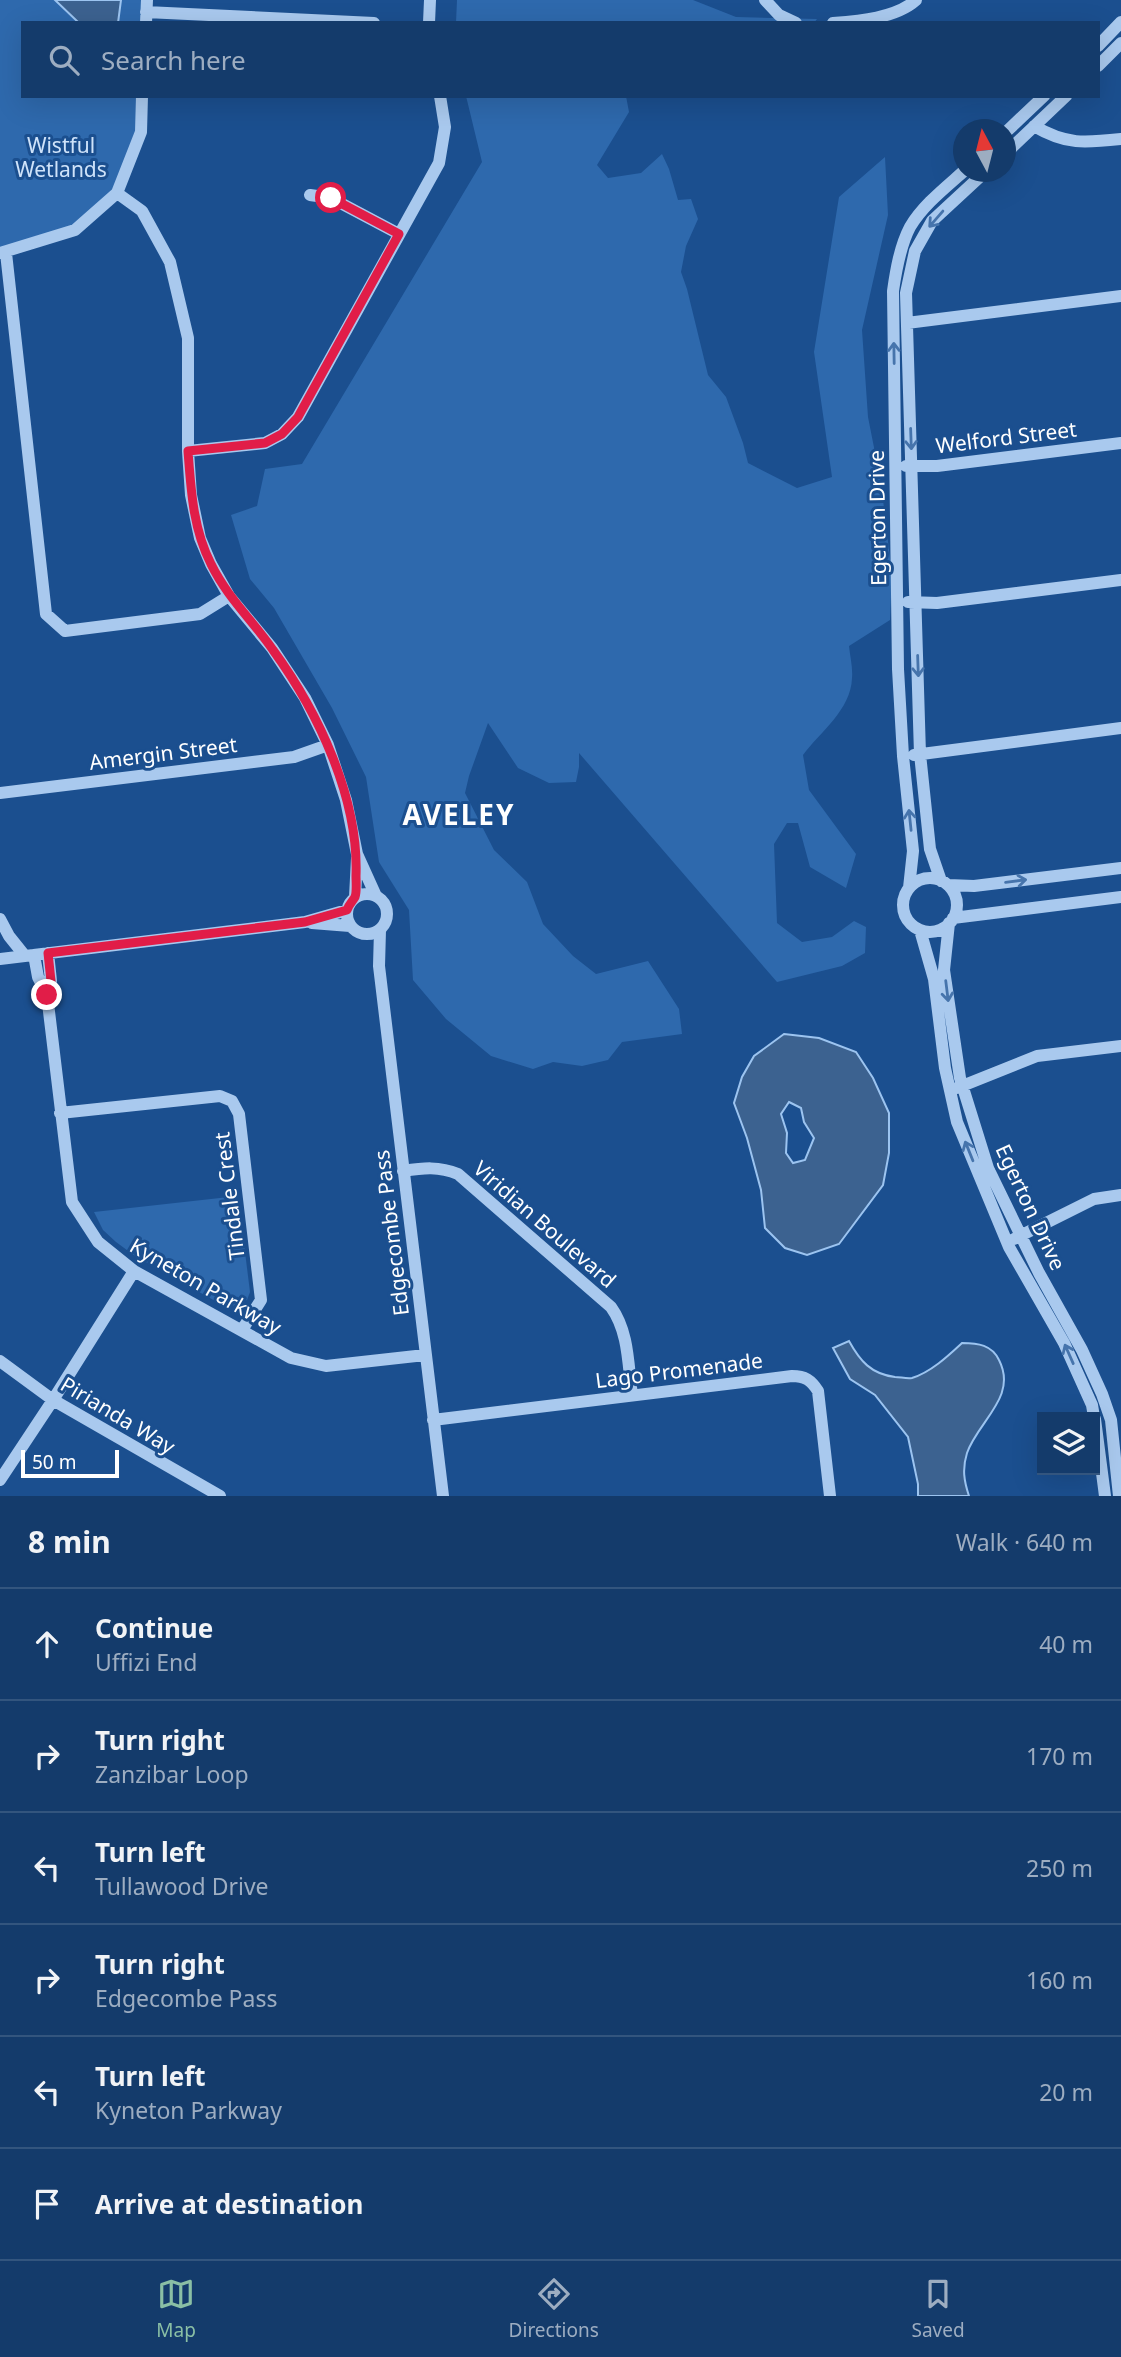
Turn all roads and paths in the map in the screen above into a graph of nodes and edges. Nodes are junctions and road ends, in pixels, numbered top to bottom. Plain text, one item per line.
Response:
1 (430, 0) edge
2 (765, 0) edge
3 (916, 0) edge
4 (146, 12) edge
5 (333, 21) edge
6 (426, 21) edge
7 (792, 21) edge
8 (853, 21) edge
9 (1121, 22) edge
10 (1121, 43) edge
11 (1100, 45) edge
12 (1100, 64) edge
13 (142, 98) edge
14 (440, 98) edge
15 (1042, 98) edge
16 (1064, 98) edge
17 (1016, 123) edge
18 (1034, 126) junction
19 (1121, 139) edge
20 (1016, 143) edge
21 (953, 181) edge
22 (974, 182) edge
23 (117, 193) junction
24 (310, 195) dead end
25 (399, 234) junction
26 (3, 253) edge
27 (1121, 296) edge
28 (907, 323) junction
29 (1121, 443) edge
30 (188, 451) junction
31 (895, 466) junction
32 (911, 467) junction
33 (1121, 580) edge
34 (229, 596) junction
35 (897, 601) junction
36 (916, 602) junction
37 (1121, 729) edge
38 (328, 745) junction
39 (920, 754) junction
40 (903, 756) junction
41 (0, 793) edge
42 (357, 854) junction
43 (1121, 868) edge
44 (945, 883) junction
45 (909, 888) junction
46 (376, 896) junction
47 (355, 897) junction
48 (1121, 897) edge
49 (347, 910) junction
50 (0, 919) edge
51 (951, 921) junction
52 (305, 922) junction
53 (350, 926) junction
54 (380, 930) junction
55 (920, 930) junction
56 (363, 934) junction
57 (48, 953) junction
58 (29, 955) junction
59 (0, 959) edge
60 (379, 966) junction
61 (47, 995) junction
62 (1121, 1046) edge
63 (956, 1088) junction
64 (60, 1113) junction
65 (403, 1171) junction
66 (1121, 1195) edge
67 (1020, 1235) junction
68 (1007, 1242) junction
69 (134, 1271) junction
70 (242, 1330) junction
71 (425, 1355) junction
72 (0, 1362) edge
73 (632, 1395) junction
74 (53, 1400) junction
75 (1093, 1412) edge
76 (1116, 1419) edge
77 (433, 1420) junction
78 (1100, 1458) edge
79 (0, 1480) edge
80 (219, 1496) edge
81 (443, 1496) edge
82 (830, 1496) edge
83 (1105, 1496) edge
84 (1119, 1496) edge

1 - 6 street
2 - 7 street
3 - 8 street
4 - 5 street
9 - 11 street
10 - 12 street
13 - 23 street
14 - 25 street
15 - 17 street
16 - 18 street
18 - 19 street
18 - 20 street
31 -> 21 street, Egerton Drive
22 -> 28 street, Egerton Drive
23 - 26 street
23 - 30 street
24 - 25 street
25 - 30 street
26 - 34 street
27 - 28 street
28 -> 32 street, Egerton Drive
29 - 32 street, Welford Street
30 - 34 street
31 - 32 street, Welford Street
31 - 35 street, Egerton Drive
32 - 36 street, Egerton Drive
33 - 36 street
34 - 38 street
35 - 36 street
35 - 40 street, Egerton Drive
36 -> 39 street, Egerton Drive
37 - 39 street
38 - 41 street, Amergin Street
38 - 42 street
39 - 40 street
39 - 44 street, Egerton Drive
45 -> 40 street, Egerton Drive
42 - 46 street
42 - 47 street
44 -> 43 street
44 - 45 street
44 - 51 street
45 - 55 street
46 - 47 street
46 - 54 street
47 - 49 street
48 - 51 street
49 - 52 street
49 - 53 street
50 - 58 street, Kyneton Parkway
51 - 55 street
51 -> 63 street, Egerton Drive
52 - 53 street
52 - 57 street
53 - 56 street
54 - 56 street
54 - 60 street, Edgecombe Pass
55 - 63 street, Egerton Drive
56 - 60 street, Edgecombe Pass
57 - 58 street
57 - 61 street, Kyneton Parkway
58 - 59 street
58 - 61 street, Kyneton Parkway
60 - 65 street, Edgecombe Pass
61 - 64 street, Kyneton Parkway
62 - 63 street
63 - 67 street, Egerton Drive
68 -> 63 street, Egerton Drive
64 - 69 street, Kyneton Parkway
64 - 70 street, Tindale Crest
65 - 71 street, Edgecombe Pass
65 - 73 street, Viridian Boulevard
66 - 67 street
67 - 68 street
67 - 76 street, Egerton Drive
75 -> 68 street, Egerton Drive
69 - 70 street, Kyneton Parkway
69 - 74 street
70 - 71 street, Kyneton Parkway
71 - 77 street, Edgecombe Pass
72 - 74 street, Pirianda Way
73 - 77 street, Lago Promenade
73 - 82 street, Lago Promenade
74 - 79 street
74 - 80 street, Pirianda Way
76 - 84 street, Egerton Drive
77 - 81 street, Edgecombe Pass
78 - 83 street, Egerton Drive

